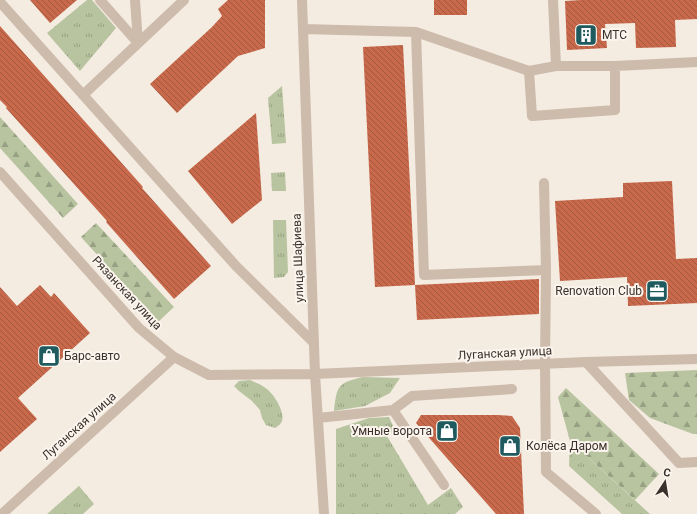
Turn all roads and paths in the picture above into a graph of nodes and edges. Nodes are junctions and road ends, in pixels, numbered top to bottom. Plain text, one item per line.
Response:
1 (100, 0) edge
2 (134, 0) edge
3 (184, 0) edge
4 (302, 0) edge
5 (553, 0) edge
6 (0, 2) edge
7 (303, 28) junction
8 (416, 32) junction
9 (138, 43) junction
10 (697, 62) edge
11 (556, 66) junction
12 (615, 66) junction
13 (529, 71) junction
14 (83, 95) junction
15 (0, 172) edge
16 (544, 183) dead end
17 (546, 270) junction
18 (314, 343) junction
19 (174, 357) junction
20 (697, 359) edge
21 (586, 362) junction
22 (545, 364) junction
23 (315, 374) junction
24 (512, 389) dead end
25 (393, 410) junction
26 (318, 418) junction
27 (697, 462) edge
28 (444, 485) dead end
29 (6, 513) edge
30 (324, 514) edge
31 (596, 514) edge

1 - 9 street
2 - 9 street
3 - 9 street
4 - 7 street, улица Шафиева
5 - 11 street
6 - 14 street
7 - 8 street
7 - 18 street, улица Шафиева
8 - 13 street
8 - 17 street
9 - 14 street
10 - 12 street
11 - 12 street
11 - 13 street
12 - 13 street
14 - 18 street
15 - 19 street, Рязанская улица
16 - 17 street
17 - 22 street
18 - 23 street, улица Шафиева
19 - 23 street, Рязанская улица
19 - 29 street, Луганская улица
20 - 21 street, Луганская улица
21 - 22 street, Луганская улица
21 - 27 street
22 - 23 street, Луганская улица
22 - 31 street
23 - 26 street, улица Шафиева
24 - 25 street
25 - 26 street
25 - 28 street
26 - 30 street, улица Шафиева

